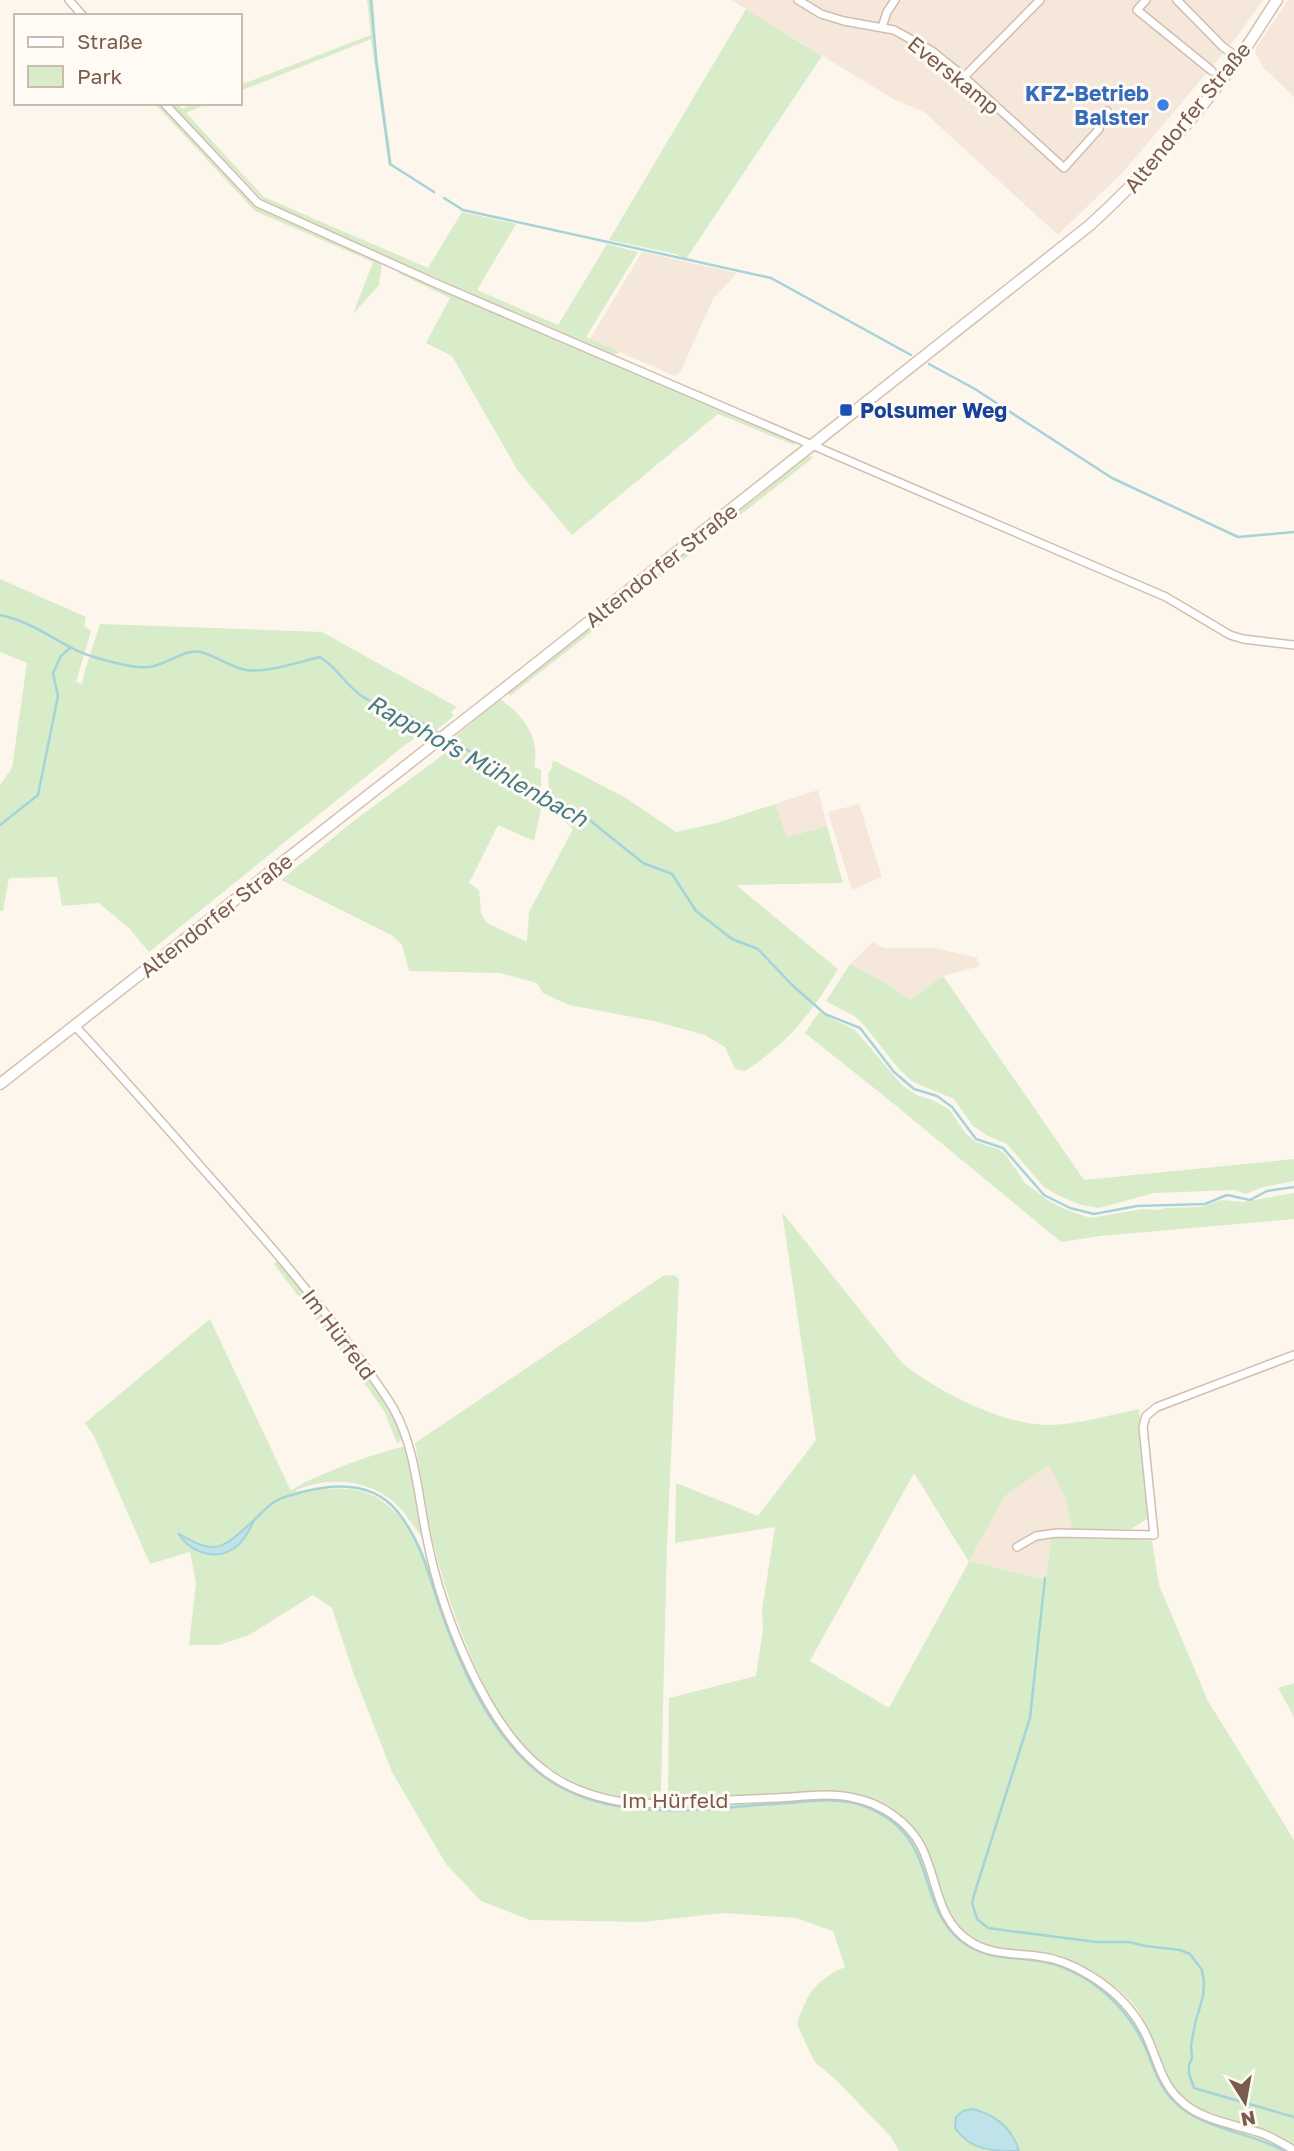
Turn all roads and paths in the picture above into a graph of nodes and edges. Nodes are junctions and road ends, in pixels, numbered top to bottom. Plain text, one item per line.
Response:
1 (69, 0) edge
2 (798, 0) edge
3 (895, 0) edge
4 (1040, 0) edge
5 (1146, 0) edge
6 (1177, 0) edge
7 (1277, 0) edge
8 (81, 14) edge
9 (882, 27) junction
10 (1239, 58) junction
11 (1212, 71) dead end
12 (964, 77) junction
13 (166, 105) edge
14 (1107, 111) dead end
15 (814, 444) junction
16 (1294, 645) edge
17 (75, 1026) junction
18 (0, 1084) edge
19 (1294, 1355) edge
20 (1017, 1547) dead end
21 (1294, 2150) edge

1 - 8 street
2 - 9 street, Everskamp
3 - 9 street
4 - 12 street
5 - 11 street
6 - 10 street
7 - 10 street, Altendorfer Straße
9 - 12 street, Everskamp
10 - 15 street, Altendorfer Straße
12 - 14 street, Everskamp
13 - 15 street
15 - 16 street
15 - 17 street, Altendorfer Straße
17 - 18 street, Altendorfer Straße
17 - 21 street, Im Hürfeld
19 - 20 street

